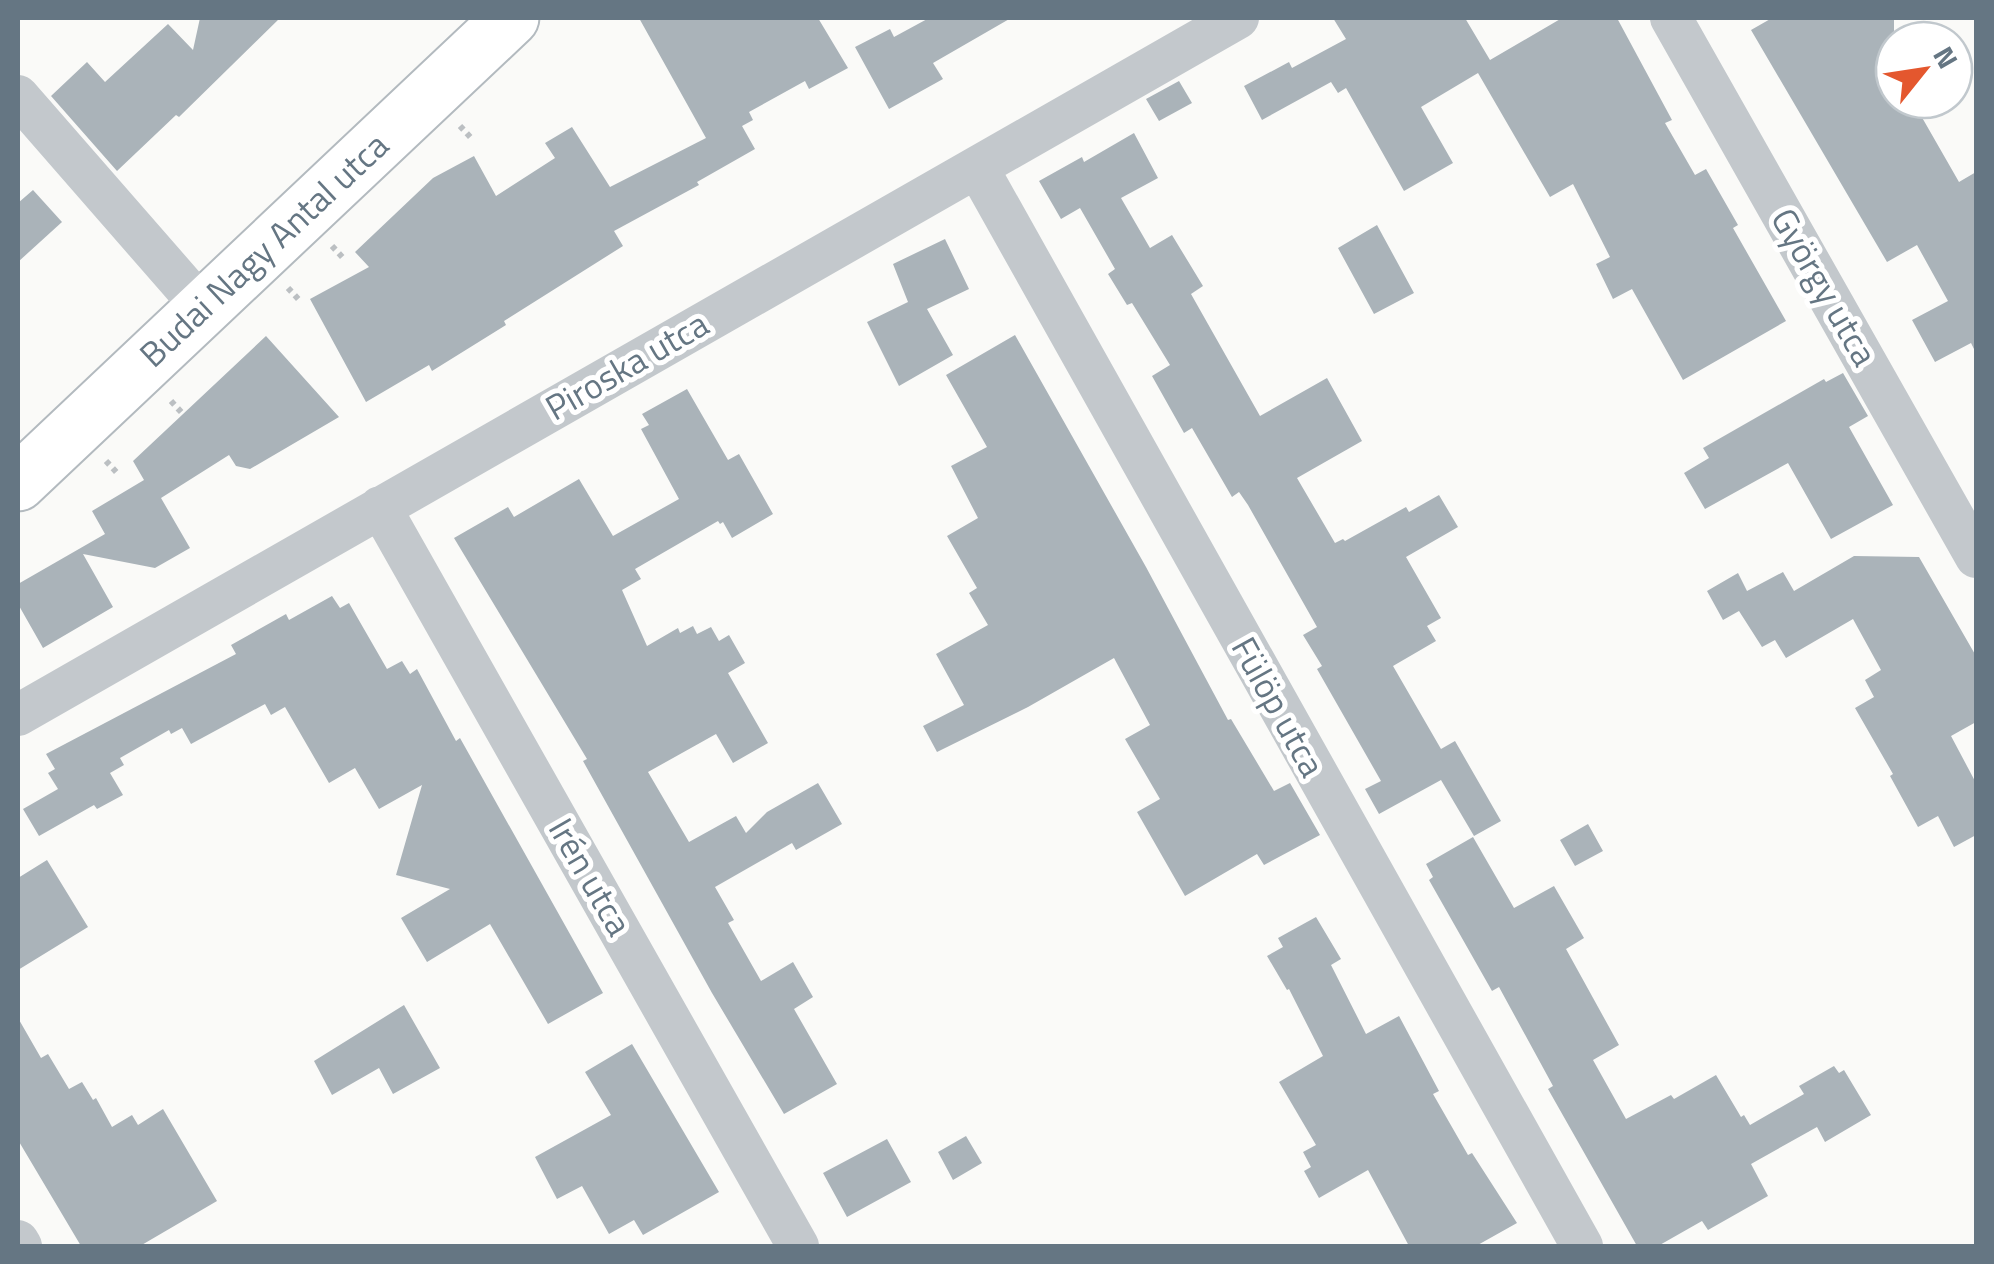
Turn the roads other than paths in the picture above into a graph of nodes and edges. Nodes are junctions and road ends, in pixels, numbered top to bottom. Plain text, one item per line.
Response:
1 (511, 18) edge
2 (1238, 18) edge
3 (1670, 18) edge
4 (18, 96) edge
5 (977, 167) junction
6 (203, 308) junction
7 (18, 483) edge
8 (380, 508) junction
9 (1976, 557) edge
10 (18, 715) edge
11 (798, 1246) edge
12 (1582, 1246) edge

1 - 6 street, Budai Nagy Antal utca
2 - 5 street, Piroska utca
3 - 9 street, György utca
4 - 6 street
5 - 8 street, Piroska utca
5 - 12 street, Fülöp utca
6 - 7 street, Budai Nagy Antal utca
8 - 10 street, Piroska utca
8 - 11 street, Irén utca

